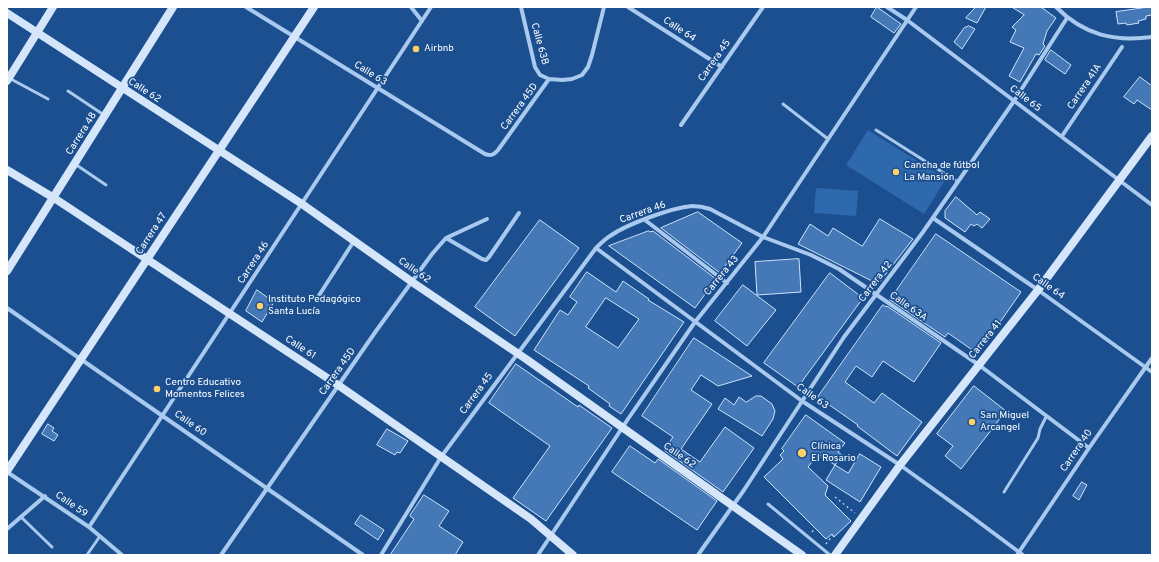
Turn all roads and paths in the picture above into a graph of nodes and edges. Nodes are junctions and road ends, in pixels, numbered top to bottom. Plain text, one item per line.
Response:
1 (53, 7) edge
2 (173, 7) edge
3 (246, 7) edge
4 (314, 7) edge
5 (411, 7) edge
6 (431, 7) edge
7 (521, 7) edge
8 (604, 7) edge
9 (628, 7) edge
10 (763, 7) edge
11 (887, 7) edge
12 (916, 7) edge
13 (1056, 7) edge
14 (7, 13) edge
15 (1067, 18) junction
16 (907, 20) junction
17 (422, 21) junction
18 (38, 33) junction
19 (294, 36) junction
20 (1151, 38) edge
21 (1122, 47) dead end
22 (722, 67) junction
23 (549, 79) junction
24 (8, 80) edge
25 (378, 88) junction
26 (123, 89) junction
27 (68, 91) dead end
28 (48, 99) dead end
29 (1014, 100) junction
30 (783, 104) dead end
31 (105, 116) junction
32 (680, 125) dead end
33 (876, 130) dead end
34 (1062, 136) junction
35 (1152, 136) edge
36 (828, 139) junction
37 (219, 151) junction
38 (485, 154) joint
39 (75, 164) junction
40 (7, 170) edge
41 (1119, 181) junction
42 (958, 182) junction
43 (106, 185) dead end
44 (54, 198) junction
45 (302, 204) junction
46 (1152, 205) edge
47 (702, 207) joint
48 (519, 213) dead end
49 (488, 218) dead end
50 (933, 218) junction
51 (645, 220) junction
52 (763, 237) junction
53 (446, 238) junction
54 (354, 241) junction
55 (596, 248) junction
56 (147, 260) junction
57 (7, 271) edge
58 (412, 282) junction
59 (727, 283) junction
60 (1038, 290) junction
61 (876, 294) junction
62 (316, 300) dead end
63 (7, 308) edge
64 (230, 314) junction
65 (696, 322) junction
66 (518, 354) junction
67 (1152, 358) edge
68 (81, 359) junction
69 (979, 365) junction
70 (1145, 368) junction
71 (1152, 372) edge
72 (338, 385) junction
73 (802, 401) junction
74 (163, 415) junction
75 (1046, 417) junction
76 (623, 428) junction
77 (1088, 448) junction
78 (441, 457) junction
79 (900, 465) junction
80 (7, 472) edge
81 (267, 487) junction
82 (1004, 492) dead end
83 (45, 496) junction
84 (835, 497) dead end
85 (768, 504) dead end
86 (734, 505) junction
87 (854, 512) dead end
88 (21, 517) junction
89 (89, 528) junction
90 (7, 529) edge
91 (833, 535) dead end
92 (100, 536) junction
93 (550, 537) junction
94 (52, 546) dead end
95 (823, 549) junction
96 (1018, 553) edge
97 (87, 555) edge
98 (122, 555) edge
99 (221, 555) edge
100 (363, 555) edge
101 (381, 555) edge
102 (538, 555) edge
103 (573, 555) edge
104 (698, 555) edge
105 (802, 555) edge
106 (830, 555) edge
107 (835, 555) edge
108 (1023, 555) edge

1 - 18 main road
2 - 26 main road, Carrera 48
3 - 19 street, Calle 63
4 - 19 main road, Carrera 47
5 - 17 street
6 - 17 street, Carrera 46
7 - 23 street, Calle 63B
8 - 23 street
9 - 22 street, Calle 64
10 - 22 street, Carrera 45
11 - 16 street, Calle 65
12 - 16 street, Carrera 43
13 - 15 street
14 - 18 main road, Calle 62
15 - 20 street
15 - 29 street, Carrera 42
16 - 29 street, Calle 65
16 - 36 street, Carrera 43
17 - 25 street, Carrera 46
18 - 24 main road
18 - 26 main road, Calle 62
19 - 25 street, Calle 63
19 - 37 main road, Carrera 47
21 - 34 street, Carrera 41A
22 - 32 street, Carrera 45
23 - 38 street, Carrera 45D
24 - 28 lane
25 - 38 street, Calle 63
25 - 45 street, Carrera 46
26 - 31 main road, Carrera 48
26 - 37 main road, Calle 62
27 - 31 lane
29 - 34 street, Calle 65
29 - 42 street, Carrera 42
30 - 36 lane
31 - 39 main road, Carrera 48
33 - 42 lane
34 - 41 street, Calle 65
35 - 41 main road, Carrera 41
36 - 52 street, Carrera 43
37 - 45 main road, Calle 62
37 - 56 main road, Carrera 47
39 - 43 lane
39 - 44 main road, Carrera 48
40 - 44 main road, Calle 61
41 - 46 street, Calle 65
41 - 60 main road, Carrera 41
42 - 50 street, Carrera 42
44 - 56 main road, Calle 61
44 - 57 main road, Carrera 48
45 - 54 main road, Calle 62
45 - 64 street, Carrera 46
47 - 51 street, Carrera 46
47 - 52 street, Calle 63A
48 - 53 street
49 - 53 street, Carrera 45D
50 - 60 street, Calle 64
50 - 61 street, Carrera 42
51 - 55 street, Carrera 46
51 - 59 street
52 - 59 street, Carrera 43
52 - 61 street, Calle 63A
53 - 58 street, Carrera 45D
54 - 58 main road, Calle 62
54 - 62 street
55 - 65 street, Calle 63
55 - 66 street, Carrera 45
56 - 64 main road, Calle 61
56 - 68 main road, Carrera 47
58 - 66 main road, Calle 62
58 - 72 street, Carrera 45D
59 - 65 street, Carrera 43
60 - 69 main road, Carrera 41
60 - 70 street, Calle 64
61 - 69 street, Calle 63A
61 - 73 street, Carrera 42
63 - 68 street, Calle 60
64 - 72 main road, Calle 61
64 - 74 street, Carrera 46
65 - 73 street, Calle 63
65 - 76 street, Carrera 43
66 - 76 main road, Calle 62
66 - 78 street, Carrera 45
67 - 70 street, Carrera 40
68 - 74 street, Calle 60
68 - 80 main road, Carrera 47
69 - 75 street, Calle 63A
69 - 79 main road, Carrera 41
70 - 71 street, Calle 64
70 - 77 street, Carrera 40
72 - 78 main road, Calle 61
72 - 81 street, Carrera 45D
73 - 79 street, Calle 63
73 - 86 street, Carrera 42
74 - 81 street, Calle 60
74 - 89 street, Carrera 46
75 - 77 street, Calle 63A
75 - 82 lane
76 - 86 main road, Calle 62
76 - 93 street, Carrera 43
77 - 96 street, Carrera 40
78 - 93 main road, Calle 61
78 - 101 street, Carrera 45
79 - 96 street, Calle 63
79 - 107 main road, Carrera 41
80 - 83 street, Calle 59
81 - 99 street, Carrera 45D
81 - 100 street, Calle 60
83 - 88 street
83 - 89 street, Calle 59
84 - 87 path
85 - 95 lane
86 - 104 street, Carrera 42
86 - 105 main road, Calle 62
88 - 90 street
88 - 94 lane
89 - 92 street, Calle 59
91 - 95 path
92 - 97 lane
92 - 98 street, Calle 59
93 - 102 street, Carrera 43
93 - 103 main road, Calle 61
95 - 106 lane
96 - 108 street, Calle 63

